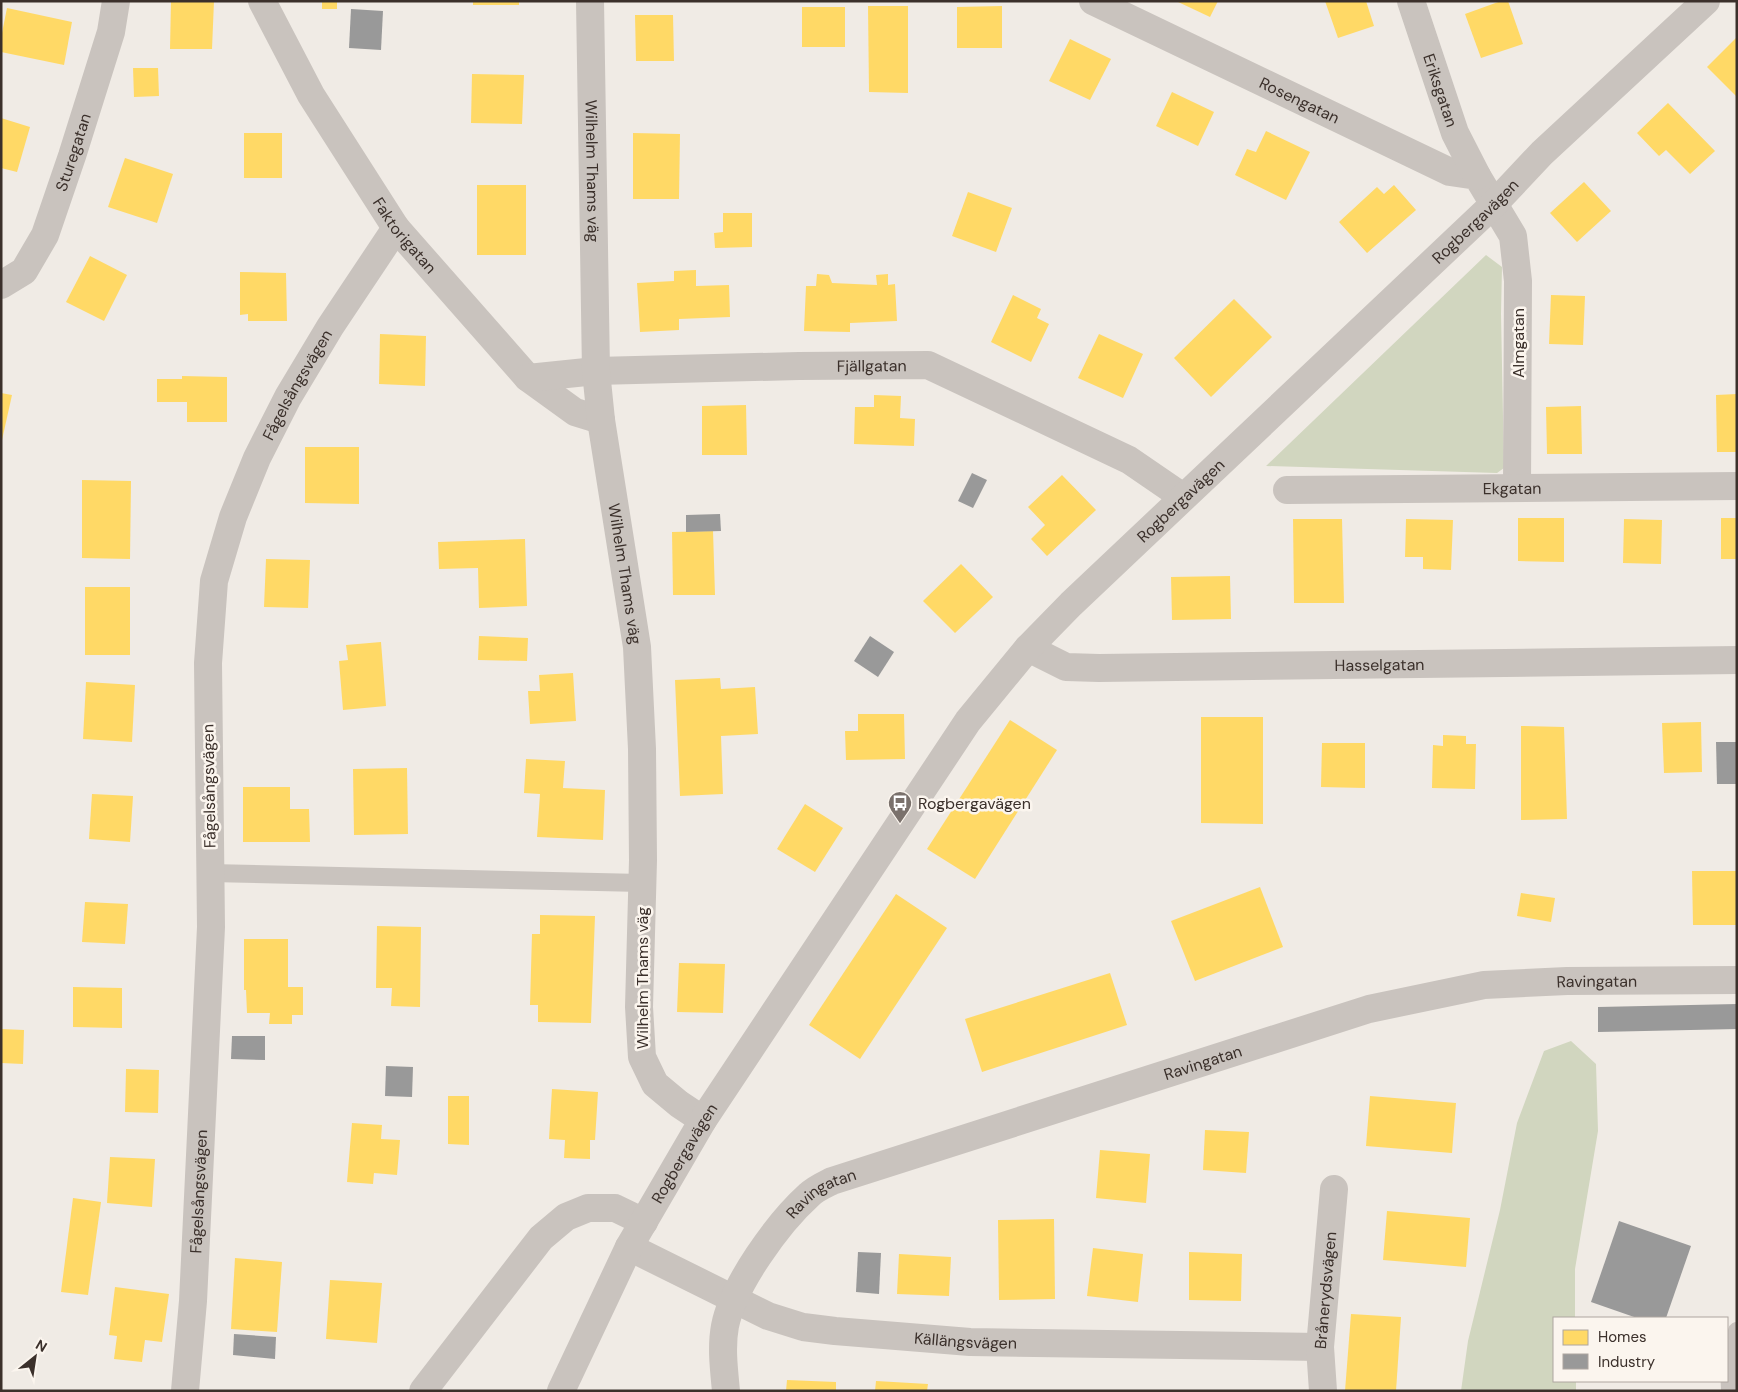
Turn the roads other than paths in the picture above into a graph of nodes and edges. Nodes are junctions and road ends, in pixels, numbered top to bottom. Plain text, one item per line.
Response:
1 (116, 1) edge
2 (262, 1) edge
3 (590, 1) edge
4 (1094, 1) edge
5 (1411, 1) edge
6 (1706, 1) edge
7 (1477, 176) junction
8 (1494, 204) junction
9 (396, 228) junction
10 (1, 285) edge
11 (596, 371) junction
12 (528, 378) junction
13 (601, 420) junction
14 (1737, 486) edge
15 (1517, 487) junction
16 (1287, 490) dead end
17 (1183, 497) junction
18 (1028, 648) junction
19 (1737, 660) edge
20 (210, 873) junction
21 (642, 883) junction
22 (1737, 980) edge
23 (703, 1120) junction
24 (1334, 1189) dead end
25 (644, 1222) junction
26 (630, 1248) junction
27 (733, 1299) junction
28 (1737, 1331) edge
29 (1320, 1347) junction
30 (185, 1391) edge
31 (423, 1391) edge
32 (561, 1391) edge
33 (726, 1391) edge
34 (1323, 1391) edge
35 (1730, 1391) edge

1 - 10 street, Sturegatan
2 - 9 street, Faktorigatan
3 - 11 street, Wilhelm Thams väg
4 - 7 street, Rosengatan
5 - 7 street, Eriksgatan
6 - 8 street, Rogbergavägen
7 - 8 street
8 - 15 street, Almgatan
8 - 17 street, Rogbergavägen
9 - 12 street, Faktorigatan
9 - 20 street, Fågelsångsvägen
11 - 12 street, Fjällgatan
11 - 13 street, Wilhelm Thams väg
11 - 17 street, Fjällgatan
12 - 13 street, Faktorigatan
13 - 21 street, Wilhelm Thams väg
14 - 15 street, Ekgatan
15 - 16 street, Ekgatan
17 - 18 street, Rogbergavägen
18 - 19 street, Hasselgatan
18 - 23 street, Rogbergavägen
20 - 21 lane
20 - 30 street, Fågelsångsvägen
21 - 23 street, Wilhelm Thams väg
22 - 27 street, Ravingatan
23 - 25 street, Rogbergavägen
24 - 29 street, Brånerydsvägen
25 - 26 street, Rogbergavägen
25 - 31 street, Rogbergavägen
26 - 27 street, Källängsvägen
26 - 32 street, Rogbergavägen
27 - 29 street, Källängsvägen
27 - 33 street, Ravingatan
28 - 35 lane
29 - 34 street, Brånerydsvägen

